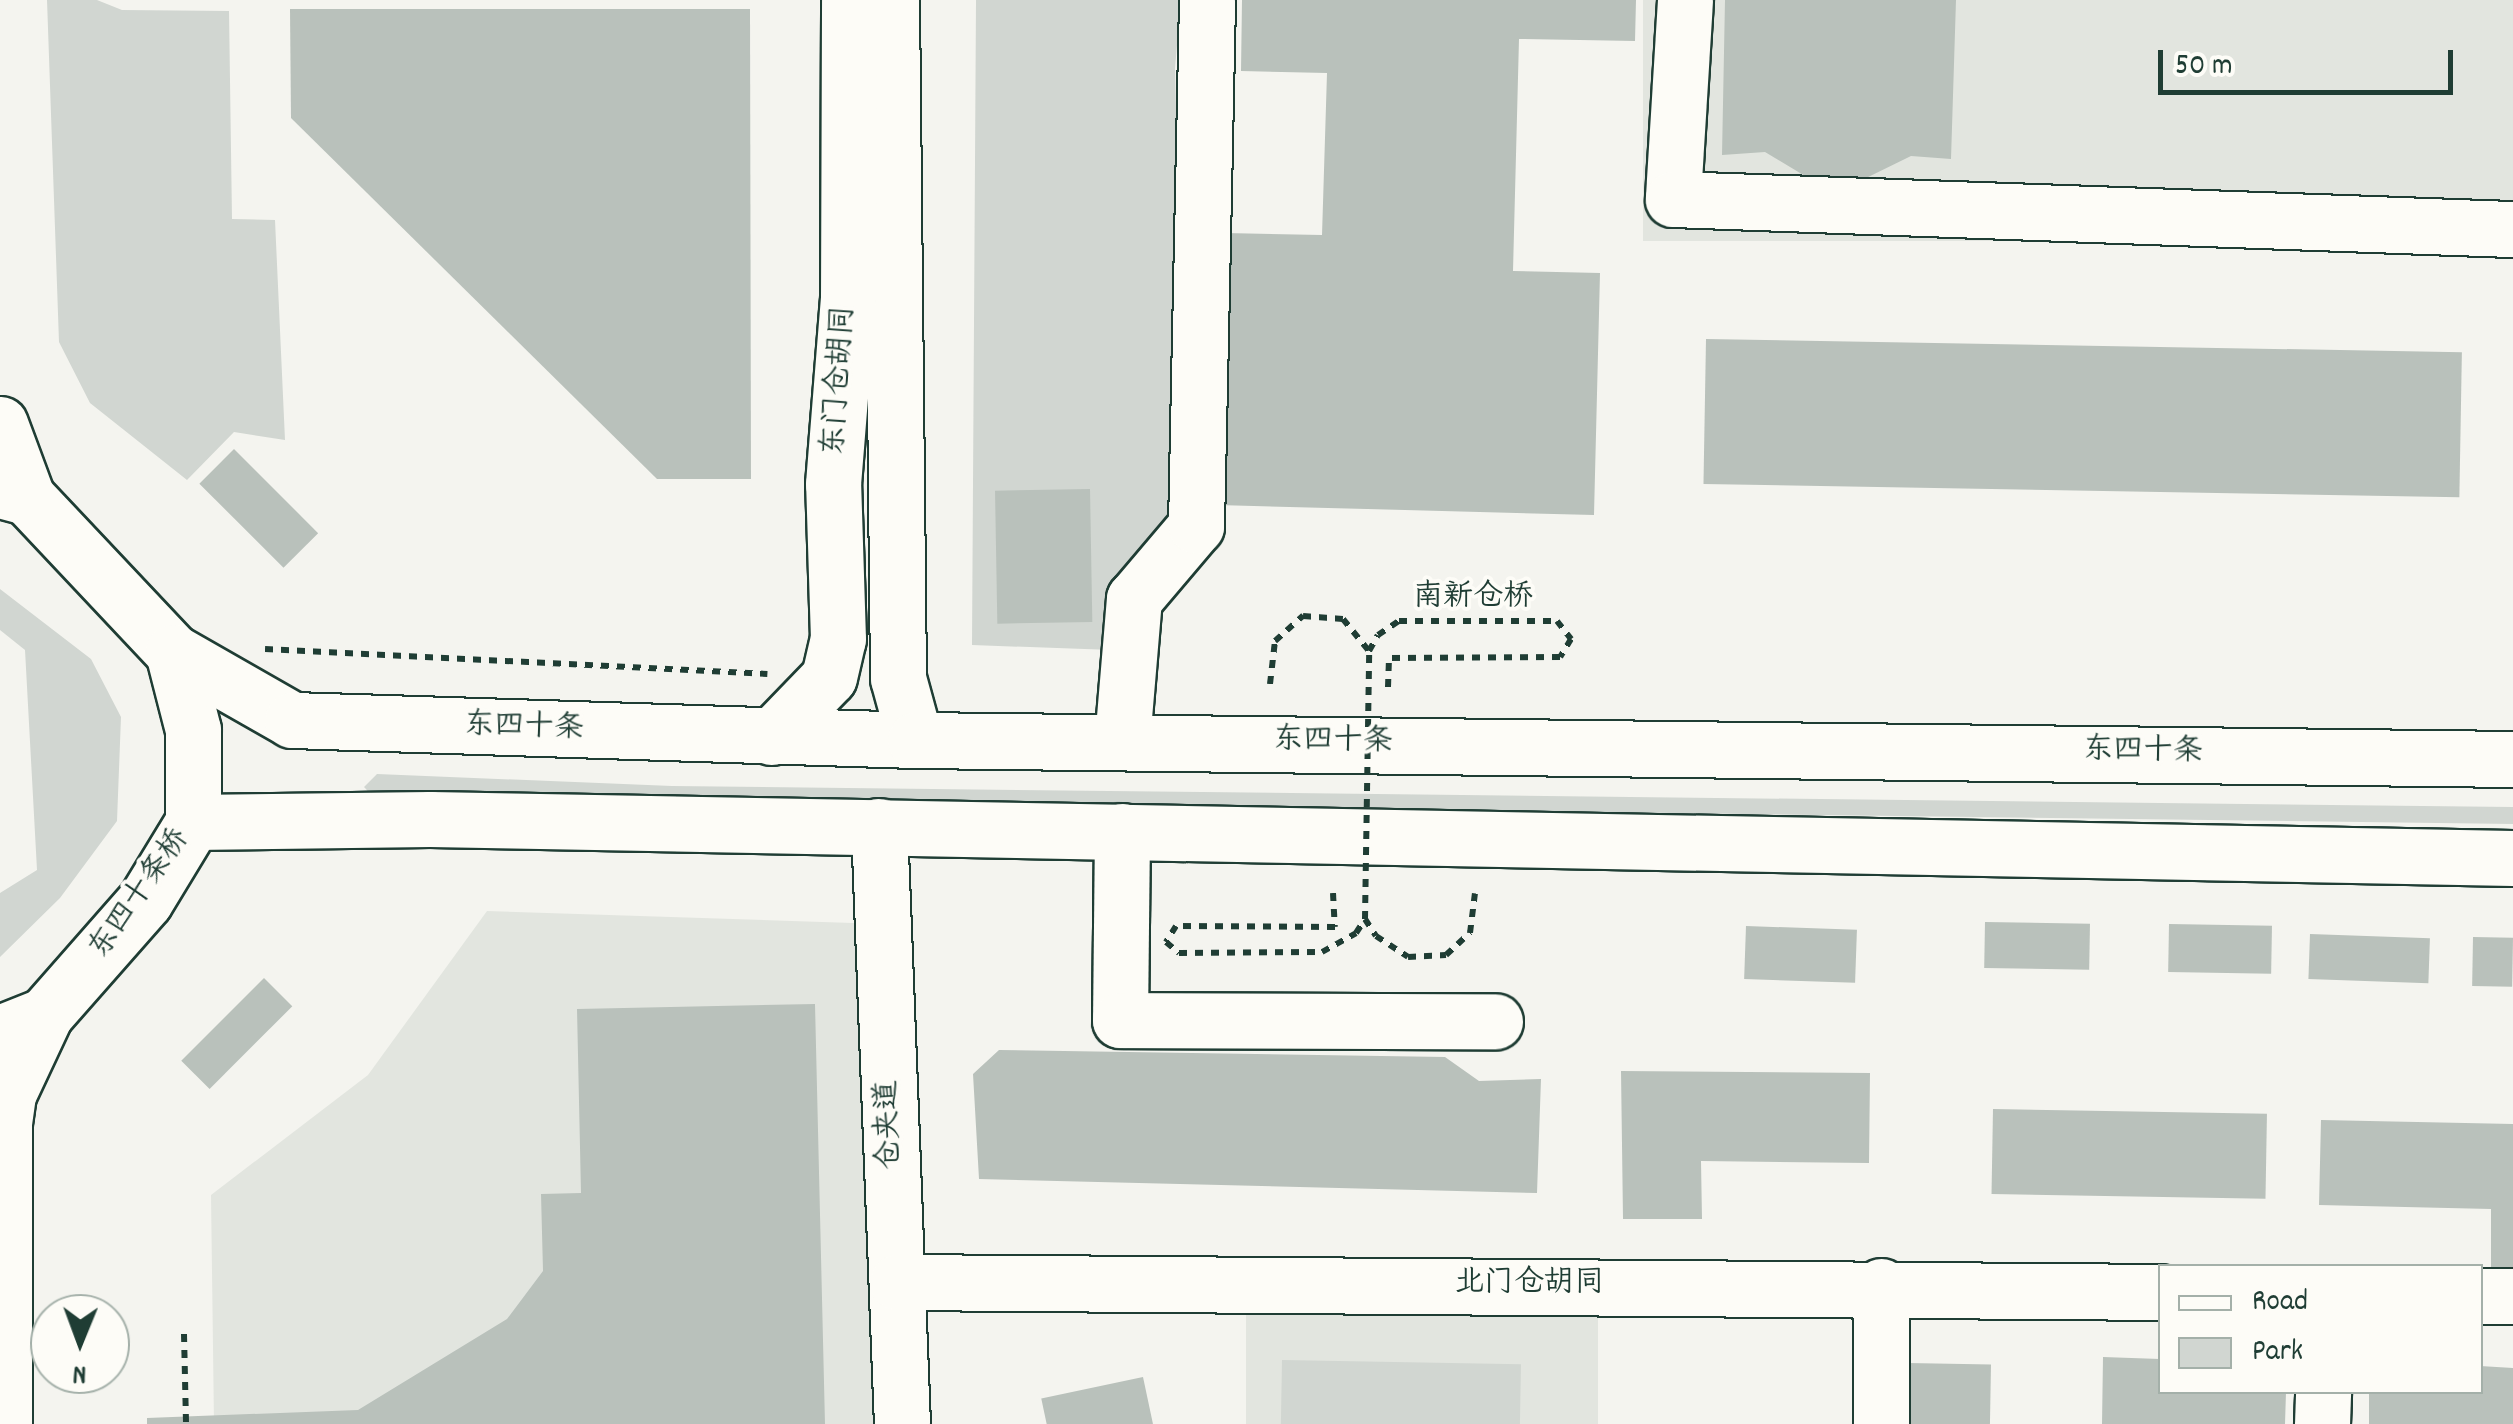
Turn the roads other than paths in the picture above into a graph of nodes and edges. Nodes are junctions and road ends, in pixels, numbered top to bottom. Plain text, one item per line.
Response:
1 (849, 0) edge
2 (891, 0) edge
3 (1207, 0) edge
4 (1685, 0) edge
5 (2513, 229) edge
6 (0, 424) edge
7 (13, 494) edge
8 (172, 652) junction
9 (771, 737) junction
10 (916, 740) junction
11 (1122, 742) junction
12 (2513, 758) edge
13 (193, 822) junction
14 (878, 826) junction
15 (1122, 831) junction
16 (2513, 858) edge
17 (1494, 1021) dead end
18 (22, 1024) edge
19 (897, 1282) junction
20 (1882, 1286) junction
21 (2158, 1292) edge
22 (2483, 1296) edge
23 (2513, 1296) edge
24 (2323, 1394) edge
25 (4, 1424) edge
26 (902, 1424) edge
27 (1881, 1424) edge
28 (2322, 1424) edge

1 - 9 main road, 东门仓胡同
2 - 10 main road, 东门仓胡同
3 - 11 main road
4 - 5 main road
6 - 7 main road
7 - 8 main road, 东四十条桥
8 - 9 main road, 东四十条
8 - 13 main road, 东四十条桥
9 - 10 main road, 东四十条
10 - 11 main road, 东四十条
11 - 12 main road, 东四十条
13 - 14 main road
13 - 18 main road, 东四十条桥
14 - 15 main road
14 - 19 main road, 仓夹道
15 - 16 main road
15 - 17 main road
18 - 25 main road, 东四十条桥
19 - 20 main road, 北门仓胡同
19 - 26 main road, 仓夹道
20 - 21 main road, 北门仓胡同
20 - 27 main road
22 - 23 main road
24 - 28 main road

